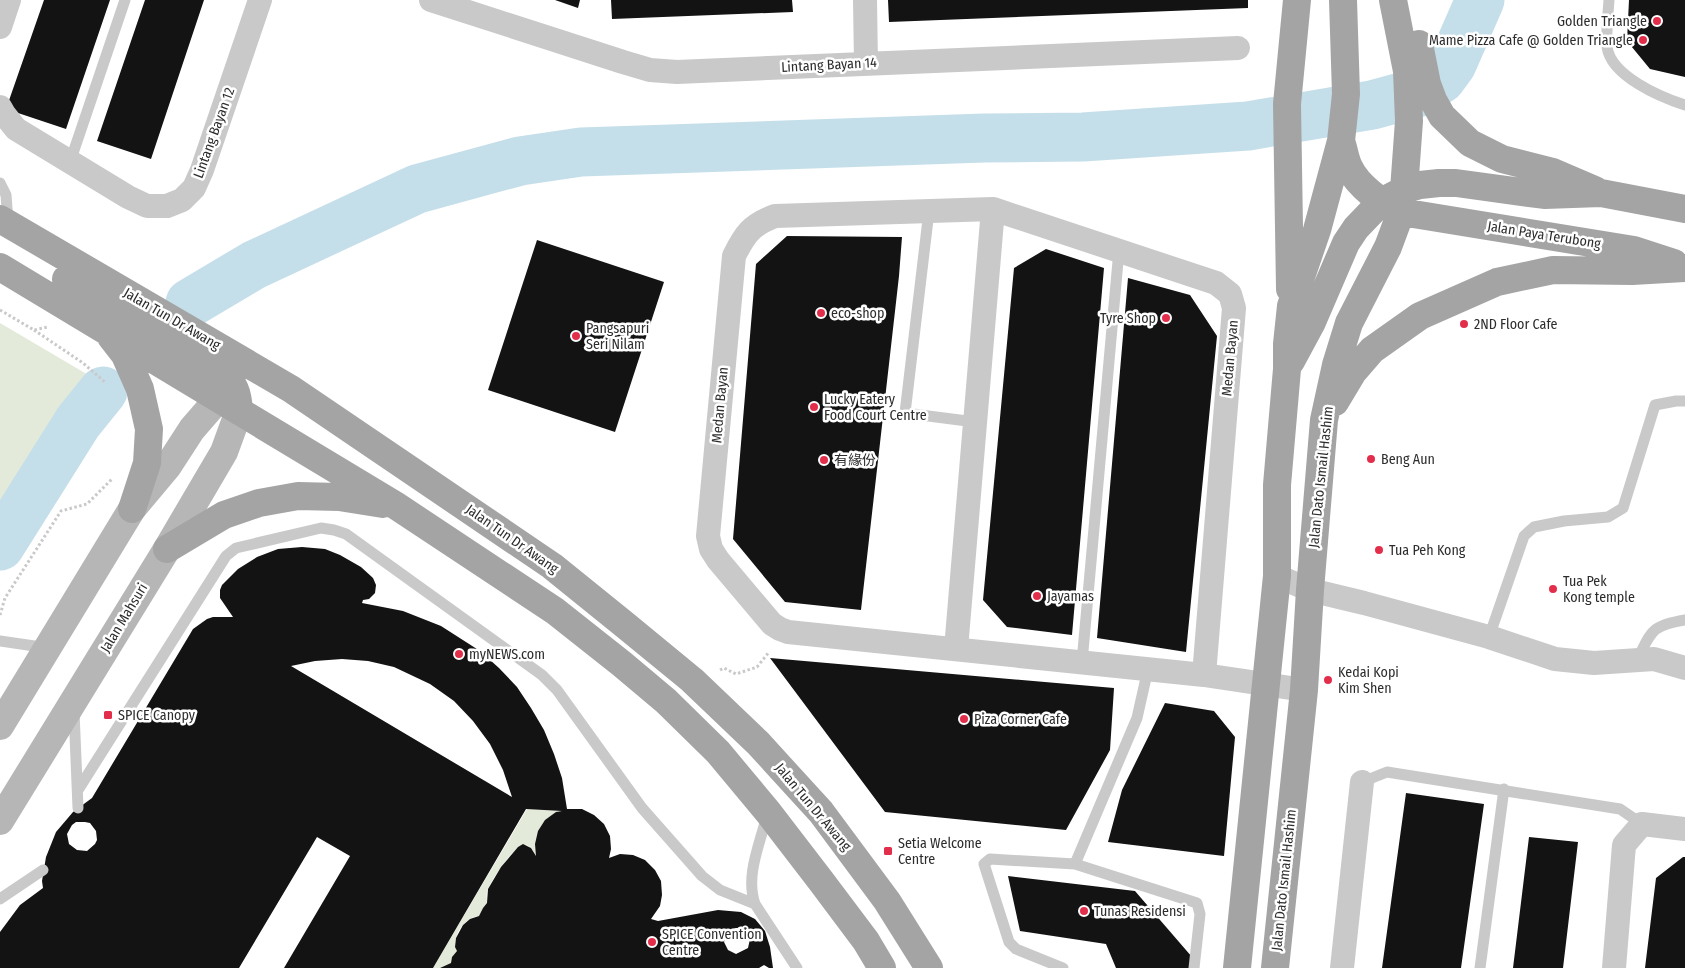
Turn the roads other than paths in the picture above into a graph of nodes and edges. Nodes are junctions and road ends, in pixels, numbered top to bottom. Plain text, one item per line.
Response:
1 (9, 0) edge
2 (125, 0) edge
3 (260, 0) edge
4 (431, 0) edge
5 (865, 0) edge
6 (1296, 0) edge
7 (1343, 0) edge
8 (1393, 0) edge
9 (1410, 0) edge
10 (1609, 0) edge
11 (0, 27) edge
12 (1238, 48) dead end
13 (866, 64) junction
14 (1415, 68) junction
15 (1685, 105) edge
16 (0, 107) edge
17 (1342, 134) junction
18 (70, 162) junction
19 (0, 183) edge
20 (1601, 193) junction
21 (1395, 201) junction
22 (993, 209) junction
23 (1685, 209) edge
24 (929, 211) junction
25 (3, 227) edge
26 (1119, 250) junction
27 (1685, 267) edge
28 (0, 268) edge
29 (1291, 306) junction
30 (105, 330) junction
31 (1287, 369) junction
32 (291, 389) junction
33 (231, 400) junction
34 (1685, 401) edge
35 (1324, 420) junction
36 (975, 422) junction
37 (395, 505) junction
38 (132, 510) junction
39 (167, 549) junction
40 (1277, 576) junction
41 (1310, 590) junction
42 (1685, 620) edge
43 (1489, 637) junction
44 (0, 641) edge
45 (48, 648) junction
46 (956, 649) junction
47 (1637, 660) junction
48 (1082, 662) junction
49 (1685, 668) edge
50 (1148, 669) junction
51 (1204, 675) junction
52 (1265, 684) junction
53 (1304, 690) junction
54 (73, 702) junction
55 (0, 726) edge
56 (1362, 782) joint
57 (1504, 789) junction
58 (78, 790) junction
59 (78, 808) dead end
60 (768, 812) junction
61 (0, 821) edge
62 (1642, 824) junction
63 (1685, 829) edge
64 (1075, 864) junction
65 (43, 870) dead end
66 (0, 898) edge
67 (755, 904) junction
68 (797, 968) edge
69 (882, 968) edge
70 (929, 968) edge
71 (1063, 968) edge
72 (1194, 968) edge
73 (1237, 968) edge
74 (1275, 968) edge
75 (1342, 968) edge
76 (1480, 968) edge
77 (1614, 968) edge

1 - 11 street
2 - 18 lane
3 - 18 street, Lintang Bayan 12
4 - 13 street, Lintang Bayan 14
5 - 13 street
6 - 29 main road
7 - 17 main road
8 - 14 main road, Jalan Dato Ismail Hashim
9 - 14 main road
10 - 15 lane
12 - 13 street, Lintang Bayan 14
14 - 20 main road
14 - 21 main road, Jalan Dato Ismail Hashim
16 - 18 street, Lintang Bayan 12
17 - 21 main road
17 - 29 main road
19 - 25 lane
20 - 21 main road
20 - 23 main road
21 - 27 main road, Jalan Paya Terubong
21 - 31 main road
21 - 35 main road, Jalan Dato Ismail Hashim
22 - 24 street, Medan Bayan
22 - 26 street, Medan Bayan
22 - 36 street
24 - 36 lane
24 - 46 street, Medan Bayan
25 - 32 main road, Jalan Tun Dr Awang
25 - 33 main road
26 - 48 lane
26 - 51 street, Medan Bayan
27 - 35 main road
28 - 30 main road
29 - 31 main road
30 - 33 main road
30 - 38 main road
31 - 40 main road
32 - 33 main road
32 - 70 main road, Jalan Tun Dr Awang
33 - 37 main road
33 - 38 street
33 - 39 street, Jalan Mahsuri
34 - 43 lane
35 - 41 main road, Jalan Dato Ismail Hashim
36 - 46 street
37 - 39 main road
37 - 60 main road
38 - 45 street
39 - 54 street, Jalan Mahsuri
40 - 41 street
40 - 52 main road
41 - 43 street
41 - 53 main road, Jalan Dato Ismail Hashim
42 - 47 lane
43 - 47 street
44 - 45 lane
45 - 55 street
46 - 48 street, Medan Bayan
47 - 49 street
48 - 50 street, Medan Bayan
50 - 51 street, Medan Bayan
50 - 64 lane
51 - 52 street, Medan Bayan
52 - 53 street, Medan Bayan
52 - 73 main road
53 - 74 main road, Jalan Dato Ismail Hashim
54 - 58 lane
54 - 61 street, Jalan Mahsuri
56 - 57 lane
56 - 75 street
57 - 62 lane
57 - 76 lane
58 - 59 lane
58 - 67 lane
60 - 67 lane
60 - 69 main road
62 - 63 street
62 - 77 street
64 - 71 lane
64 - 72 lane
65 - 66 lane
67 - 68 lane

